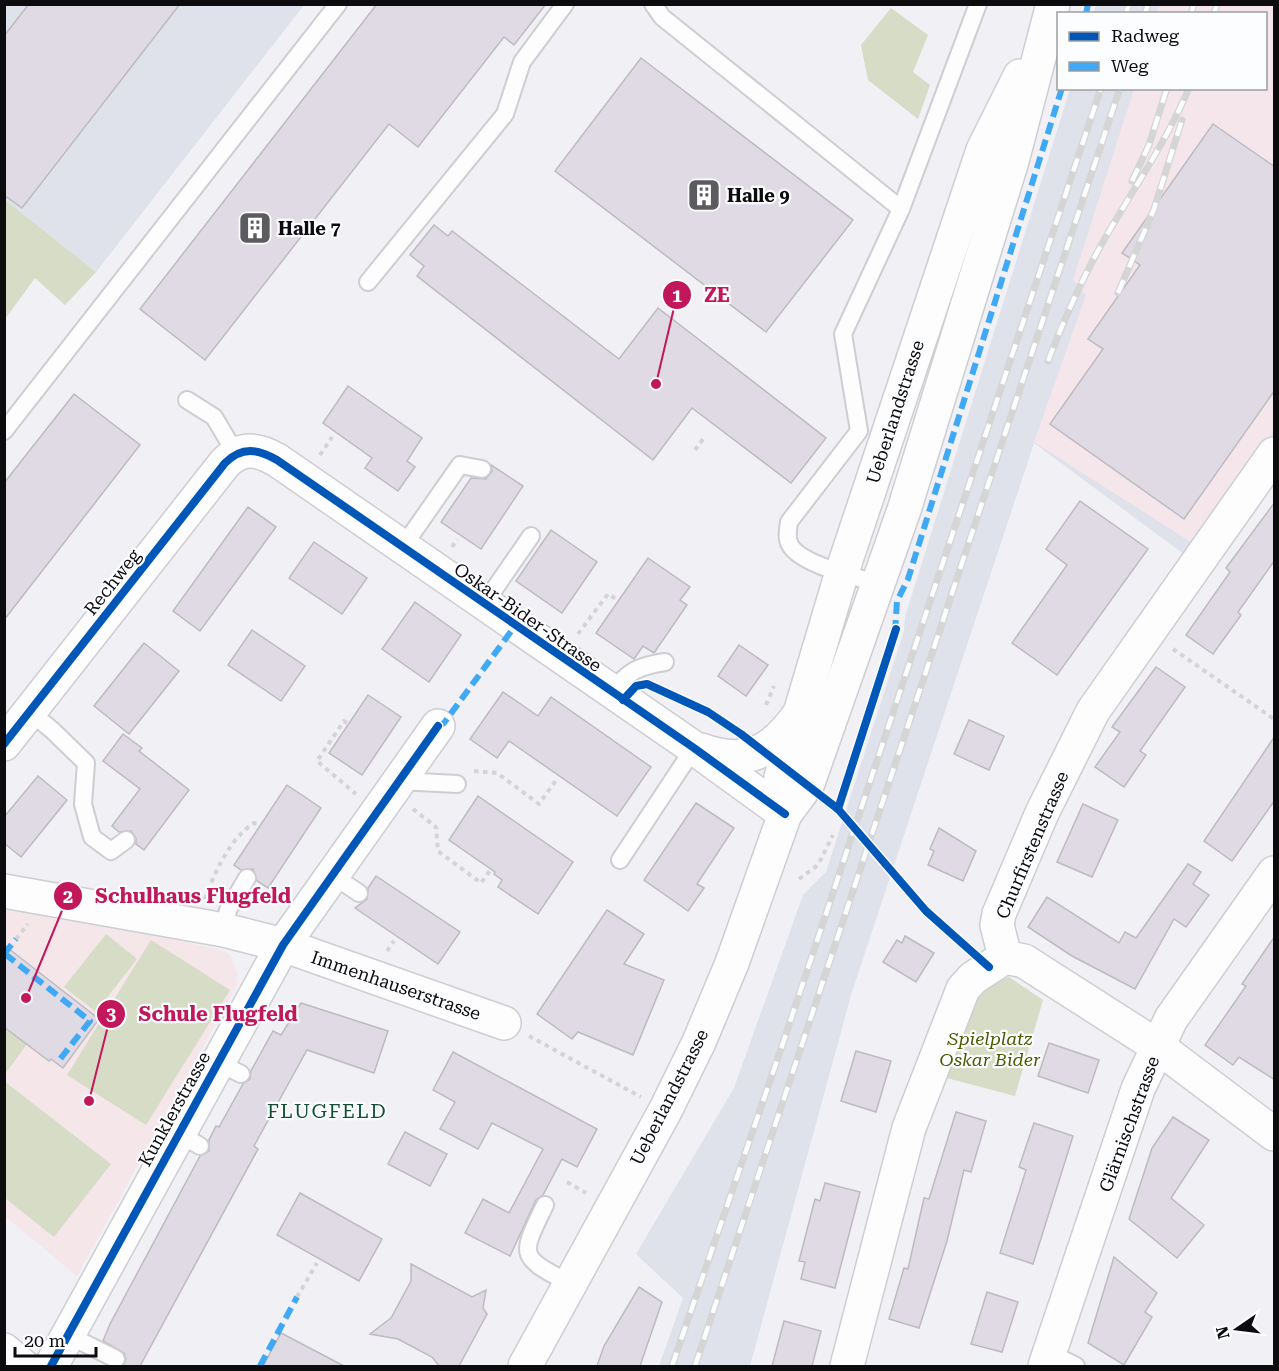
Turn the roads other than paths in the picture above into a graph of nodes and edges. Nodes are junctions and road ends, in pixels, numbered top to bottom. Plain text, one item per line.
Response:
1 (338, 4) edge
2 (565, 4) edge
3 (653, 4) edge
4 (978, 4) edge
5 (1050, 13) edge
6 (901, 209) junction
7 (369, 282) dead end
8 (187, 400) dead end
9 (4, 431) edge
10 (244, 452) junction
11 (1275, 454) edge
12 (482, 469) dead end
13 (531, 536) dead end
14 (402, 548) junction
15 (842, 572) junction
16 (879, 584) junction
17 (484, 604) junction
18 (665, 662) dead end
19 (612, 692) junction
20 (30, 712) junction
21 (798, 716) junction
22 (438, 726) dead end
23 (4, 744) edge
24 (694, 748) junction
25 (457, 784) dead end
26 (389, 795) junction
27 (785, 814) junction
28 (126, 840) dead end
29 (620, 860) dead end
30 (1275, 873) edge
31 (332, 875) junction
32 (248, 878) dead end
33 (4, 891) edge
34 (359, 894) dead end
35 (211, 928) junction
36 (283, 945) junction
37 (1005, 957) junction
38 (504, 1023) road end
39 (1157, 1046) junction
40 (1275, 1134) edge
41 (545, 1204) dead end
42 (569, 1283) junction
43 (68, 1335) junction
44 (4, 1350) edge
45 (116, 1359) dead end
46 (1057, 1362) edge
47 (23, 1366) edge
48 (51, 1366) edge
49 (525, 1366) edge
50 (847, 1366) edge

1 - 9 lane
2 - 7 lane
3 - 6 lane
4 - 6 lane
5 - 15 street, Ueberlandstrasse
5 - 16 street, Ueberlandstrasse
6 - 15 lane
8 - 10 lane
10 - 14 street, Oskar-Bider-Strasse
10 - 20 street, Rechweg
11 - 37 street, Churfirstenstrasse
12 - 14 lane
13 - 17 lane
14 - 17 street, Oskar-Bider-Strasse
15 - 16 lane
15 - 21 street, Ueberlandstrasse
16 - 27 street, Ueberlandstrasse
17 - 19 street, Oskar-Bider-Strasse
18 - 19 lane
19 - 24 street, Oskar-Bider-Strasse
20 - 23 street, Rechweg
20 - 28 lane
21 - 24 street, Oskar-Bider-Strasse
21 - 27 street, Ueberlandstrasse
22 - 26 street, Kunklerstrasse
24 - 27 street, Oskar-Bider-Strasse
24 - 29 lane
25 - 26 lane
26 - 31 street, Kunklerstrasse
27 - 42 street, Ueberlandstrasse
30 - 39 street, Glärnischstrasse
31 - 34 lane
31 - 36 street, Kunklerstrasse
32 - 35 lane
33 - 35 street, Immenhauserstrasse
35 - 36 street, Immenhauserstrasse
36 - 38 street, Immenhauserstrasse
36 - 43 street, Kunklerstrasse
37 - 39 street
37 - 50 street
39 - 40 street
39 - 46 street, Glärnischstrasse
41 - 42 lane
42 - 49 street, Ueberlandstrasse
43 - 45 lane
43 - 48 street, Kunklerstrasse
44 - 47 street

